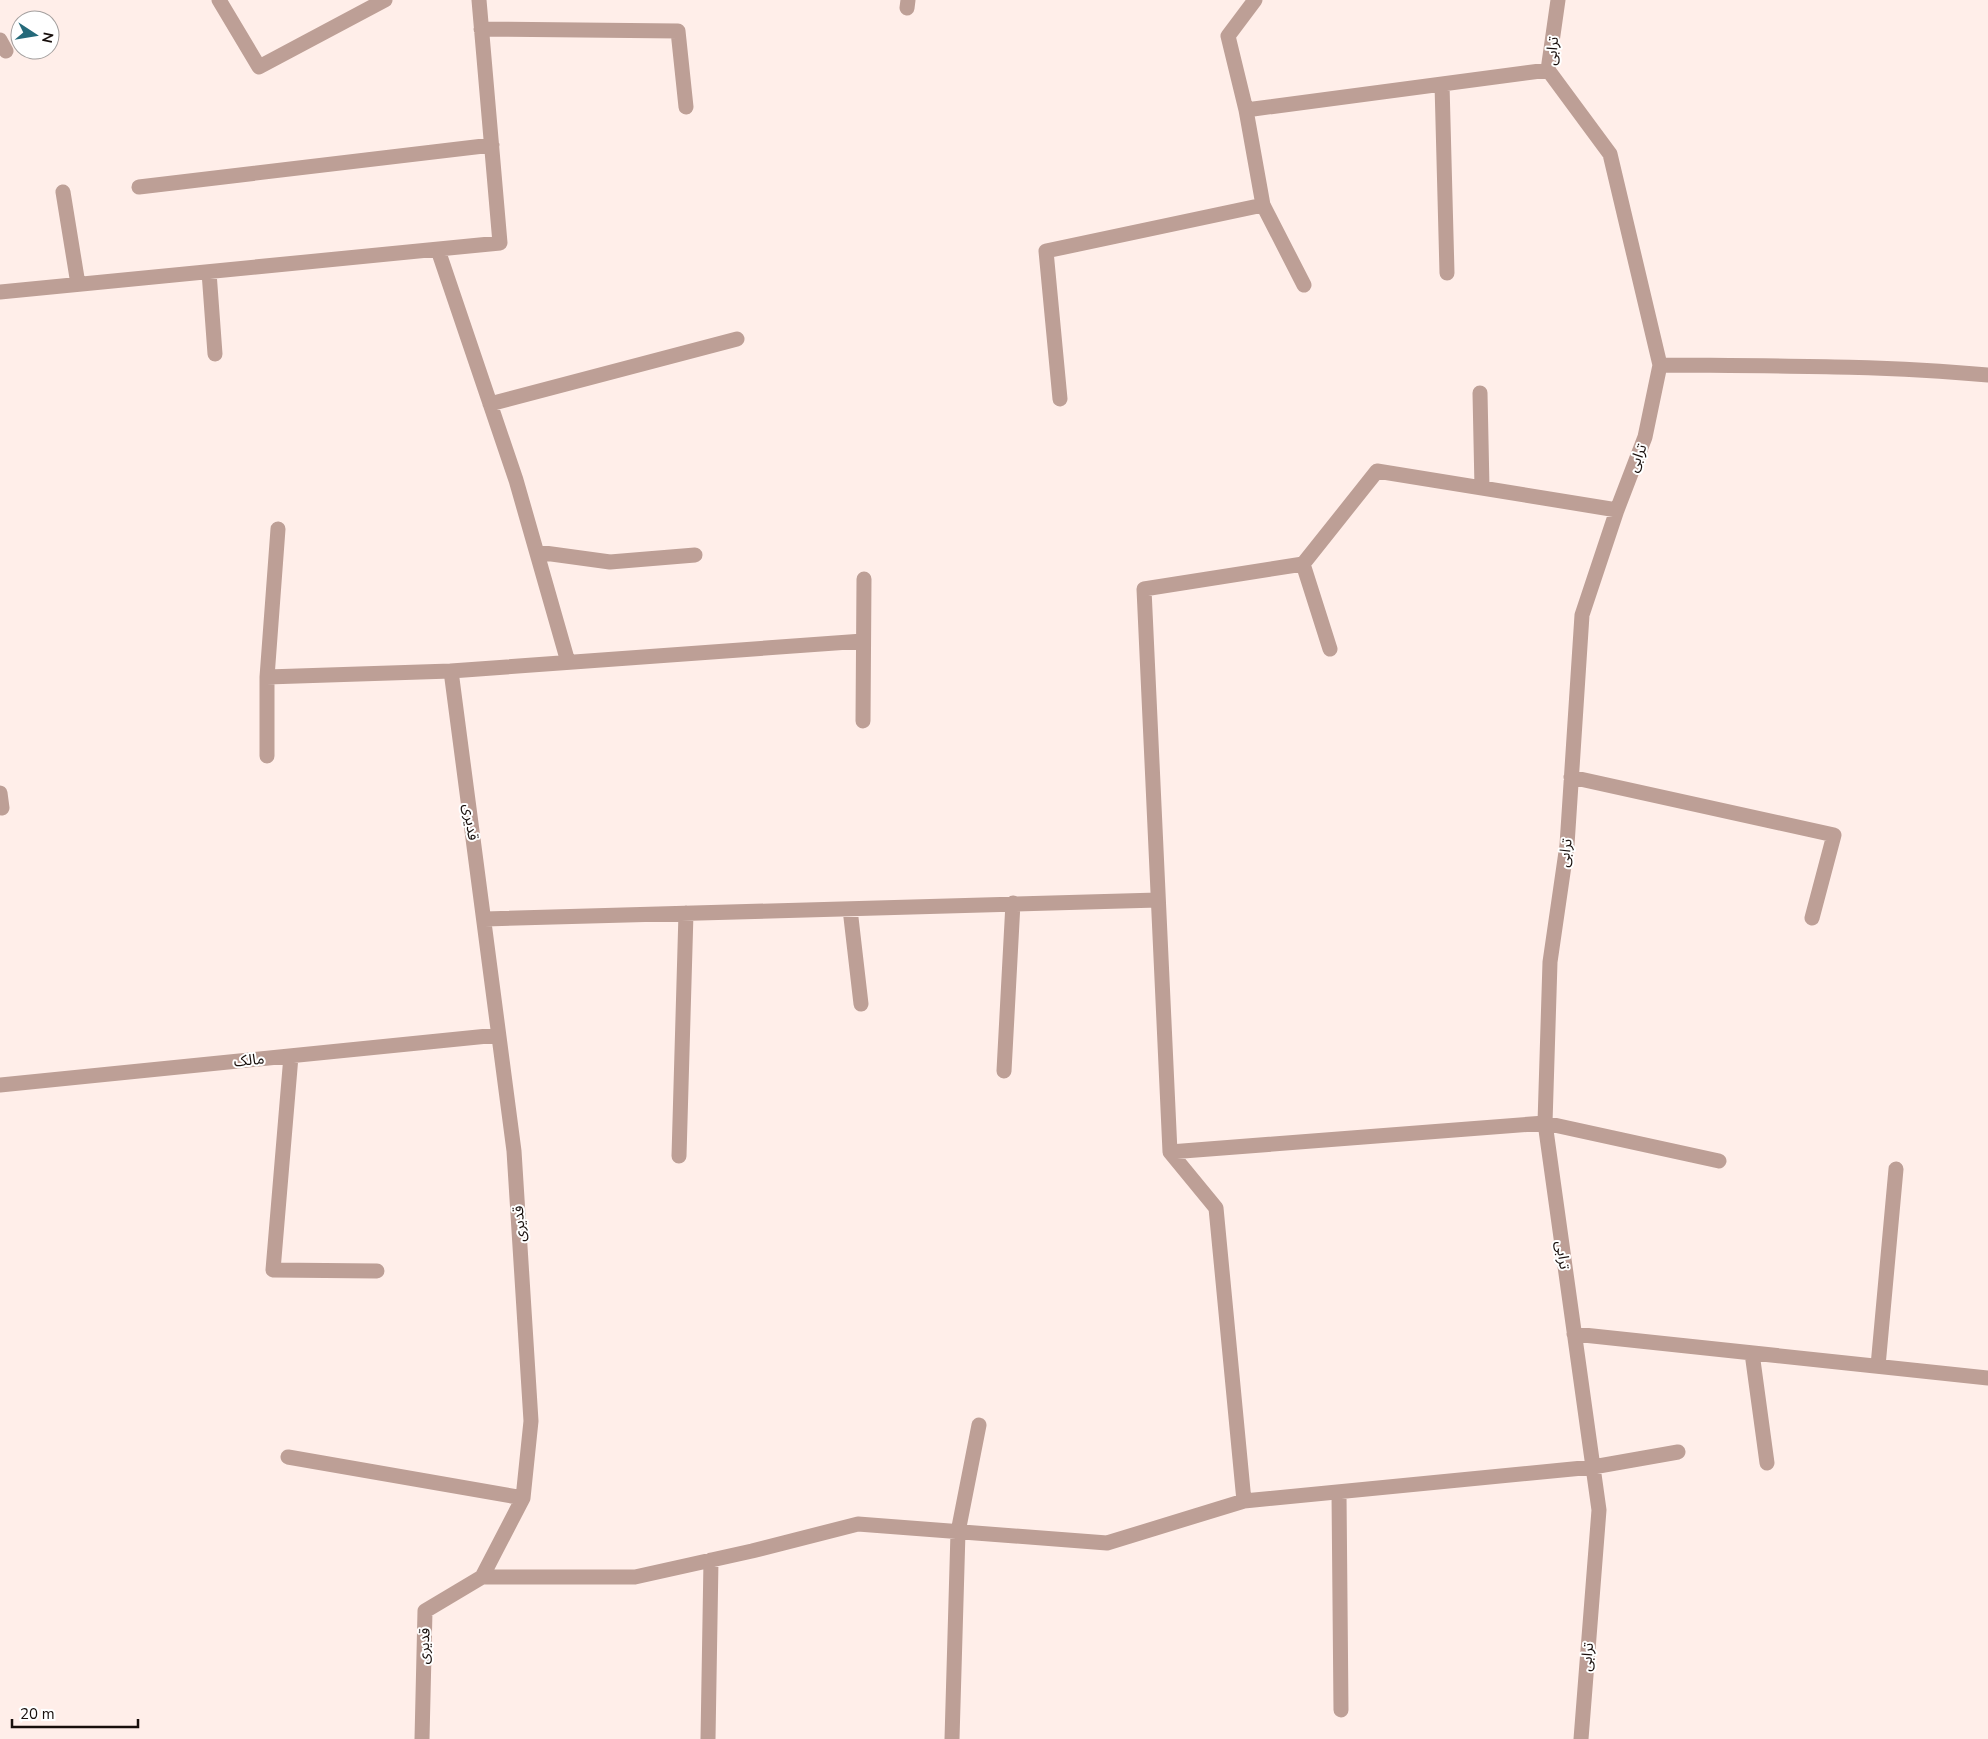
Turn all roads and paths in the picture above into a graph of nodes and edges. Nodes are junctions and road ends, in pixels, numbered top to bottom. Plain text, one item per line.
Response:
1 (219, 0) edge
2 (385, 0) edge
3 (479, 0) edge
4 (1255, 0) edge
5 (1558, 0) edge
6 (481, 29) junction
7 (1548, 70) junction
8 (1442, 84) junction
9 (686, 108) dead end
10 (1246, 110) junction
11 (492, 145) junction
12 (139, 187) dead end
13 (63, 192) dead end
14 (1263, 205) junction
15 (438, 250) junction
16 (209, 272) junction
17 (1447, 274) dead end
18 (78, 284) junction
19 (1304, 285) dead end
20 (0, 292) edge
21 (737, 339) dead end
22 (215, 354) dead end
23 (1660, 365) junction
24 (1988, 375) edge
25 (1480, 393) dead end
26 (1060, 399) dead end
27 (490, 404) junction
28 (1482, 488) junction
29 (1617, 510) junction
30 (278, 529) dead end
31 (536, 552) junction
32 (694, 555) dead end
33 (1303, 564) junction
34 (864, 579) dead end
35 (863, 641) junction
36 (1330, 649) dead end
37 (568, 662) junction
38 (450, 671) junction
39 (267, 677) junction
40 (863, 721) dead end
41 (266, 756) dead end
42 (1571, 777) junction
43 (1158, 900) junction
44 (1013, 903) junction
45 (850, 908) junction
46 (686, 913) junction
47 (1812, 918) dead end
48 (485, 919) junction
49 (861, 1004) dead end
50 (498, 1035) junction
51 (291, 1056) junction
52 (1004, 1072) dead end
53 (0, 1085) edge
54 (1545, 1124) junction
55 (1170, 1152) junction
56 (679, 1156) dead end
57 (1719, 1160) dead end
58 (1896, 1169) dead end
59 (376, 1271) dead end
60 (1574, 1334) junction
61 (1752, 1353) junction
62 (1878, 1366) junction
63 (1988, 1378) edge
64 (979, 1424) dead end
65 (1678, 1452) dead end
66 (288, 1457) dead end
67 (1767, 1462) dead end
68 (1593, 1467) junction
69 (1339, 1493) junction
70 (523, 1498) junction
71 (1244, 1502) junction
72 (958, 1532) junction
73 (711, 1560) junction
74 (482, 1577) junction
75 (1341, 1710) dead end
76 (422, 1739) edge
77 (708, 1739) edge
78 (952, 1739) edge
79 (1580, 1739) edge

1 - 2 street
3 - 6 street
4 - 10 street
5 - 7 street, ترابی
6 - 9 street
6 - 11 street
7 - 8 street
7 - 23 street, ترابی
8 - 10 street
8 - 17 street
10 - 14 street
11 - 12 street
11 - 15 street
13 - 18 street
14 - 19 street
14 - 26 street
15 - 16 street
15 - 27 street
16 - 18 street
16 - 22 street
18 - 20 street
21 - 27 street
23 - 24 street
23 - 29 street, ترابی
25 - 28 street
27 - 31 street
28 - 29 street
28 - 33 street
29 - 42 street, ترابی
30 - 39 street
31 - 32 street
31 - 37 street
33 - 36 street
33 - 43 street
34 - 35 street
35 - 37 street
35 - 40 street
37 - 38 street
38 - 39 street
38 - 48 street, قدیری
39 - 41 street
42 - 47 street
42 - 54 street, ترابی
43 - 44 street
43 - 55 street
44 - 45 street
44 - 52 street
45 - 46 street
45 - 49 street
46 - 48 street
46 - 56 street
48 - 50 street, قدیری
50 - 51 street, مالک
50 - 70 street, قدیری
51 - 53 street, مالک
51 - 59 street
54 - 55 street
54 - 57 street
54 - 60 street, ترابی
55 - 71 street
58 - 62 street
60 - 61 street
60 - 68 street, ترابی
61 - 62 street
61 - 67 street
62 - 63 street
64 - 72 street
65 - 68 street
66 - 70 street
68 - 69 street
68 - 79 street, ترابی
69 - 71 street
69 - 75 street
70 - 74 street, قدیری
71 - 72 street
72 - 73 street
72 - 78 street
73 - 74 street
73 - 77 street
74 - 76 street, قدیری

